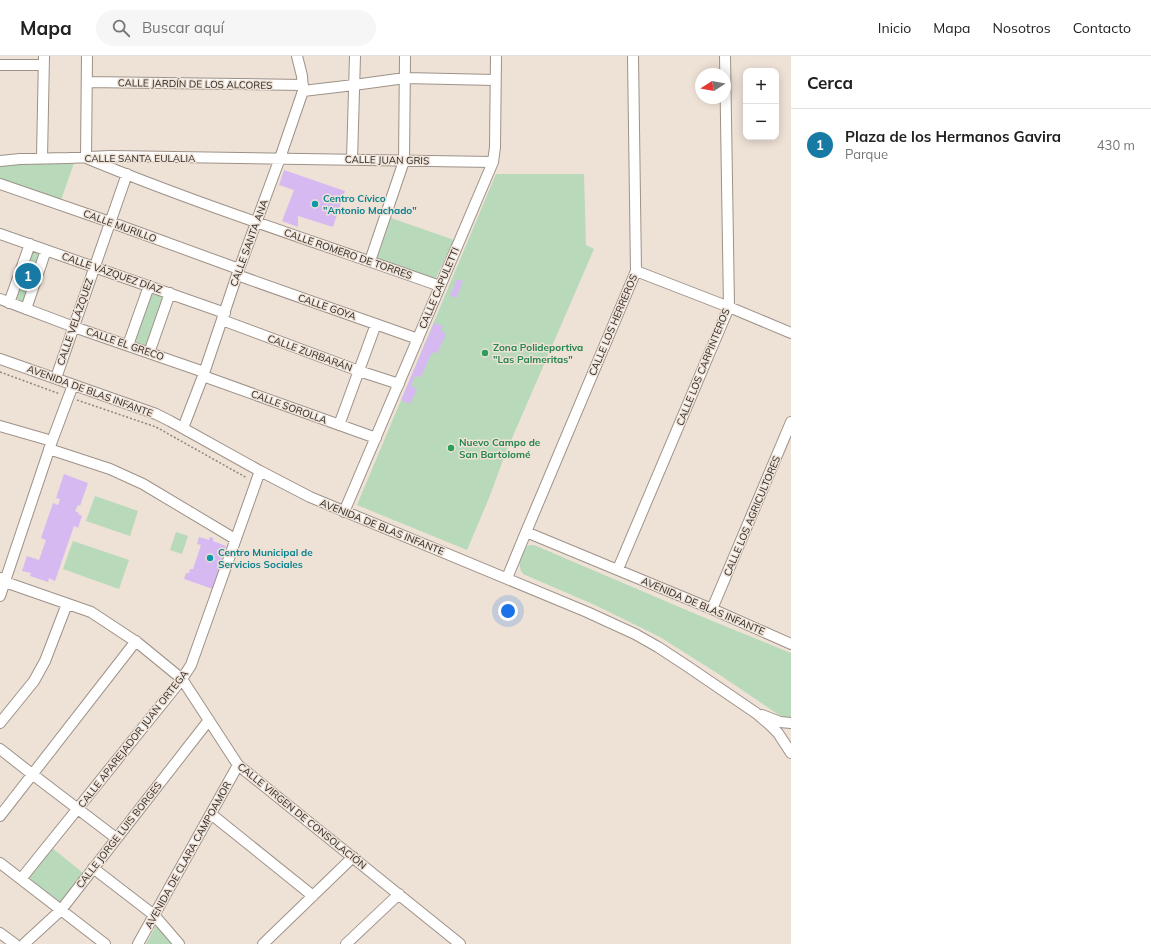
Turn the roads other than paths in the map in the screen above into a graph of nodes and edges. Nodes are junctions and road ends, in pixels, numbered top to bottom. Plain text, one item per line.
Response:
1 (87, 56) edge
2 (297, 56) edge
3 (355, 56) edge
4 (405, 56) edge
5 (496, 56) edge
6 (632, 56) edge
7 (725, 56) edge
8 (44, 61) edge
9 (0, 65) edge
10 (405, 78) junction
11 (495, 80) junction
12 (87, 82) junction
13 (354, 85) junction
14 (303, 88) junction
15 (42, 158) junction
16 (86, 158) junction
17 (280, 158) junction
18 (352, 160) junction
19 (0, 161) edge
20 (404, 161) junction
21 (493, 162) junction
22 (127, 174) junction
23 (0, 184) edge
24 (110, 222) junction
25 (256, 222) junction
26 (0, 234) edge
27 (30, 244) junction
28 (46, 250) junction
29 (370, 261) junction
30 (95, 266) junction
31 (636, 271) junction
32 (238, 272) junction
33 (149, 286) junction
34 (440, 286) junction
35 (170, 293) junction
36 (4, 301) edge
37 (729, 307) junction
38 (26, 308) junction
39 (223, 316) junction
40 (376, 324) junction
41 (74, 326) junction
42 (791, 333) edge
43 (418, 339) junction
44 (128, 345) junction
45 (149, 352) junction
46 (0, 359) edge
47 (359, 371) junction
48 (204, 374) junction
49 (56, 378) junction
50 (399, 384) junction
51 (73, 385) junction
52 (791, 422) edge
53 (339, 425) junction
54 (0, 426) edge
55 (183, 428) junction
56 (376, 438) junction
57 (51, 445) junction
58 (260, 471) junction
59 (344, 512) junction
60 (526, 532) junction
61 (236, 539) junction
62 (618, 570) junction
63 (507, 578) junction
64 (2, 580) edge
65 (0, 596) edge
66 (67, 604) junction
67 (712, 609) junction
68 (136, 641) junction
69 (791, 644) edge
70 (182, 679) junction
71 (756, 713) junction
72 (209, 720) junction
73 (0, 723) edge
74 (791, 723) edge
75 (0, 749) edge
76 (791, 753) edge
77 (238, 765) junction
78 (32, 774) junction
79 (78, 809) junction
80 (211, 814) junction
81 (0, 816) edge
82 (116, 838) junction
83 (353, 857) junction
84 (0, 863) edge
85 (93, 868) junction
86 (20, 879) junction
87 (399, 894) junction
88 (313, 896) junction
89 (61, 910) junction
90 (154, 915) junction
91 (1, 935) edge
92 (15, 944) edge
93 (24, 944) edge
94 (105, 944) edge
95 (138, 944) edge
96 (179, 944) edge
97 (263, 944) edge
98 (346, 944) edge
99 (460, 944) edge

1 - 12 street
2 - 14 street, CALLE SANTA ANA
3 - 13 street
4 - 10 street
5 - 11 street, CALLE CAPULETTI
6 - 31 street, CALLE LOS HERREROS
7 - 37 street, CALLE LOS CARPINTEROS
8 - 9 street
8 - 15 street
10 - 11 street, CALLE JARDÍN DE LOS ALCORES
10 - 13 street, CALLE JARDÍN DE LOS ALCORES
10 - 20 street
11 - 21 street, CALLE CAPULETTI
12 - 14 street, CALLE JARDÍN DE LOS ALCORES
12 - 16 street
13 - 14 street, CALLE JARDÍN DE LOS ALCORES
13 - 18 street
14 - 17 street, CALLE SANTA ANA
15 - 16 street, CALLE SANTA EULALIA
15 - 19 street, CALLE SANTA EULALIA
16 - 17 street, CALLE SANTA EULALIA
16 - 22 street, CALLE ROMERO DE TORRES
17 - 18 street, CALLE JUAN GRIS
17 - 25 street, CALLE SANTA ANA
18 - 20 street, CALLE JUAN GRIS
20 - 21 street, CALLE JUAN GRIS
20 - 29 street
21 - 34 street, CALLE CAPULETTI
22 - 24 street, CALLE VELÁZQUEZ
22 - 25 street, CALLE ROMERO DE TORRES
23 - 24 street, CALLE MURILLO
24 - 30 street, CALLE VELÁZQUEZ
24 - 32 street, CALLE MURILLO
25 - 29 street, CALLE ROMERO DE TORRES
25 - 32 street, CALLE SANTA ANA
26 - 27 street, CALLE VÁZQUEZ DÍAZ
27 - 28 street, CALLE VÁZQUEZ DÍAZ
27 - 36 street
28 - 30 street, CALLE VÁZQUEZ DÍAZ
28 - 38 street
29 - 34 street, CALLE ROMERO DE TORRES
30 - 33 street, CALLE VÁZQUEZ DÍAZ
30 - 41 street, CALLE VELÁZQUEZ
31 - 37 street
31 - 60 street, CALLE LOS HERREROS
32 - 39 street, CALLE SANTA ANA
32 - 40 street, CALLE GOYA
33 - 35 street, CALLE VÁZQUEZ DÍAZ
33 - 44 street
34 - 43 street, CALLE CAPULETTI
35 - 39 street, CALLE VÁZQUEZ DÍAZ
35 - 45 street
36 - 38 street, CALLE EL GRECO
37 - 42 street
37 - 62 street, CALLE LOS CARPINTEROS
38 - 41 street, CALLE EL GRECO
39 - 47 street, CALLE ZURBARÁN
39 - 48 street, CALLE SANTA ANA
40 - 43 street, CALLE GOYA
40 - 47 street
41 - 44 street, CALLE EL GRECO
41 - 49 street, CALLE VELÁZQUEZ
43 - 50 street, CALLE CAPULETTI
44 - 45 street, CALLE EL GRECO
45 - 48 street, CALLE EL GRECO
46 - 49 street, AVENIDA DE BLAS INFANTE
47 - 50 street, CALLE ZURBARÁN
47 - 53 street
48 - 53 street, CALLE SOROLLA
48 - 55 street, CALLE SANTA ANA
49 - 51 street, AVENIDA DE BLAS INFANTE
50 - 56 street, CALLE CAPULETTI
51 - 55 street, AVENIDA DE BLAS INFANTE
51 - 57 street
52 - 67 street, CALLE LOS AGRICULTORES
53 - 56 street, CALLE SOROLLA
54 - 57 street
55 - 58 street, AVENIDA DE BLAS INFANTE
56 - 59 street, CALLE CAPULETTI
57 - 61 street
57 - 64 street
58 - 59 street, AVENIDA DE BLAS INFANTE
58 - 61 street, CALLE APAREJADOR JUAN ORTEGA
59 - 63 street, AVENIDA DE BLAS INFANTE
60 - 62 street, AVENIDA DE BLAS INFANTE
60 - 63 street, CALLE LOS HERREROS
61 - 70 street, CALLE APAREJADOR JUAN ORTEGA
62 - 67 street, AVENIDA DE BLAS INFANTE
63 - 71 street, AVENIDA DE BLAS INFANTE
64 - 65 street
64 - 66 street, CALLE VIRGEN DE CONSOLACIÓN
66 - 68 street, CALLE VIRGEN DE CONSOLACIÓN
66 - 73 street
67 - 69 street, AVENIDA DE BLAS INFANTE
68 - 70 street, CALLE VIRGEN DE CONSOLACIÓN
68 - 78 street
70 - 72 street, CALLE VIRGEN DE CONSOLACIÓN
70 - 79 street, CALLE APAREJADOR JUAN ORTEGA
71 - 74 street, AVENIDA DE BLAS INFANTE
71 - 76 street, AVENIDA DE BLAS INFANTE
72 - 77 street, CALLE VIRGEN DE CONSOLACIÓN
72 - 82 street, CALLE JORGE LUIS BORGES
75 - 78 street
77 - 80 street, AVENIDA DE CLARA CAMPOAMOR
77 - 83 street, CALLE VIRGEN DE CONSOLACIÓN
78 - 79 street
78 - 81 street
79 - 82 street
79 - 86 street, CALLE APAREJADOR JUAN ORTEGA
80 - 88 street
80 - 90 street, AVENIDA DE CLARA CAMPOAMOR
82 - 85 street, CALLE JORGE LUIS BORGES
83 - 87 street, CALLE VIRGEN DE CONSOLACIÓN
83 - 88 street
84 - 86 street
85 - 89 street, CALLE JORGE LUIS BORGES
85 - 90 street
86 - 89 street
87 - 98 street
87 - 99 street, CALLE VIRGEN DE CONSOLACIÓN
88 - 97 street
89 - 93 street, CALLE JORGE LUIS BORGES
89 - 94 street
90 - 95 street, AVENIDA DE CLARA CAMPOAMOR
90 - 96 street
91 - 92 street

